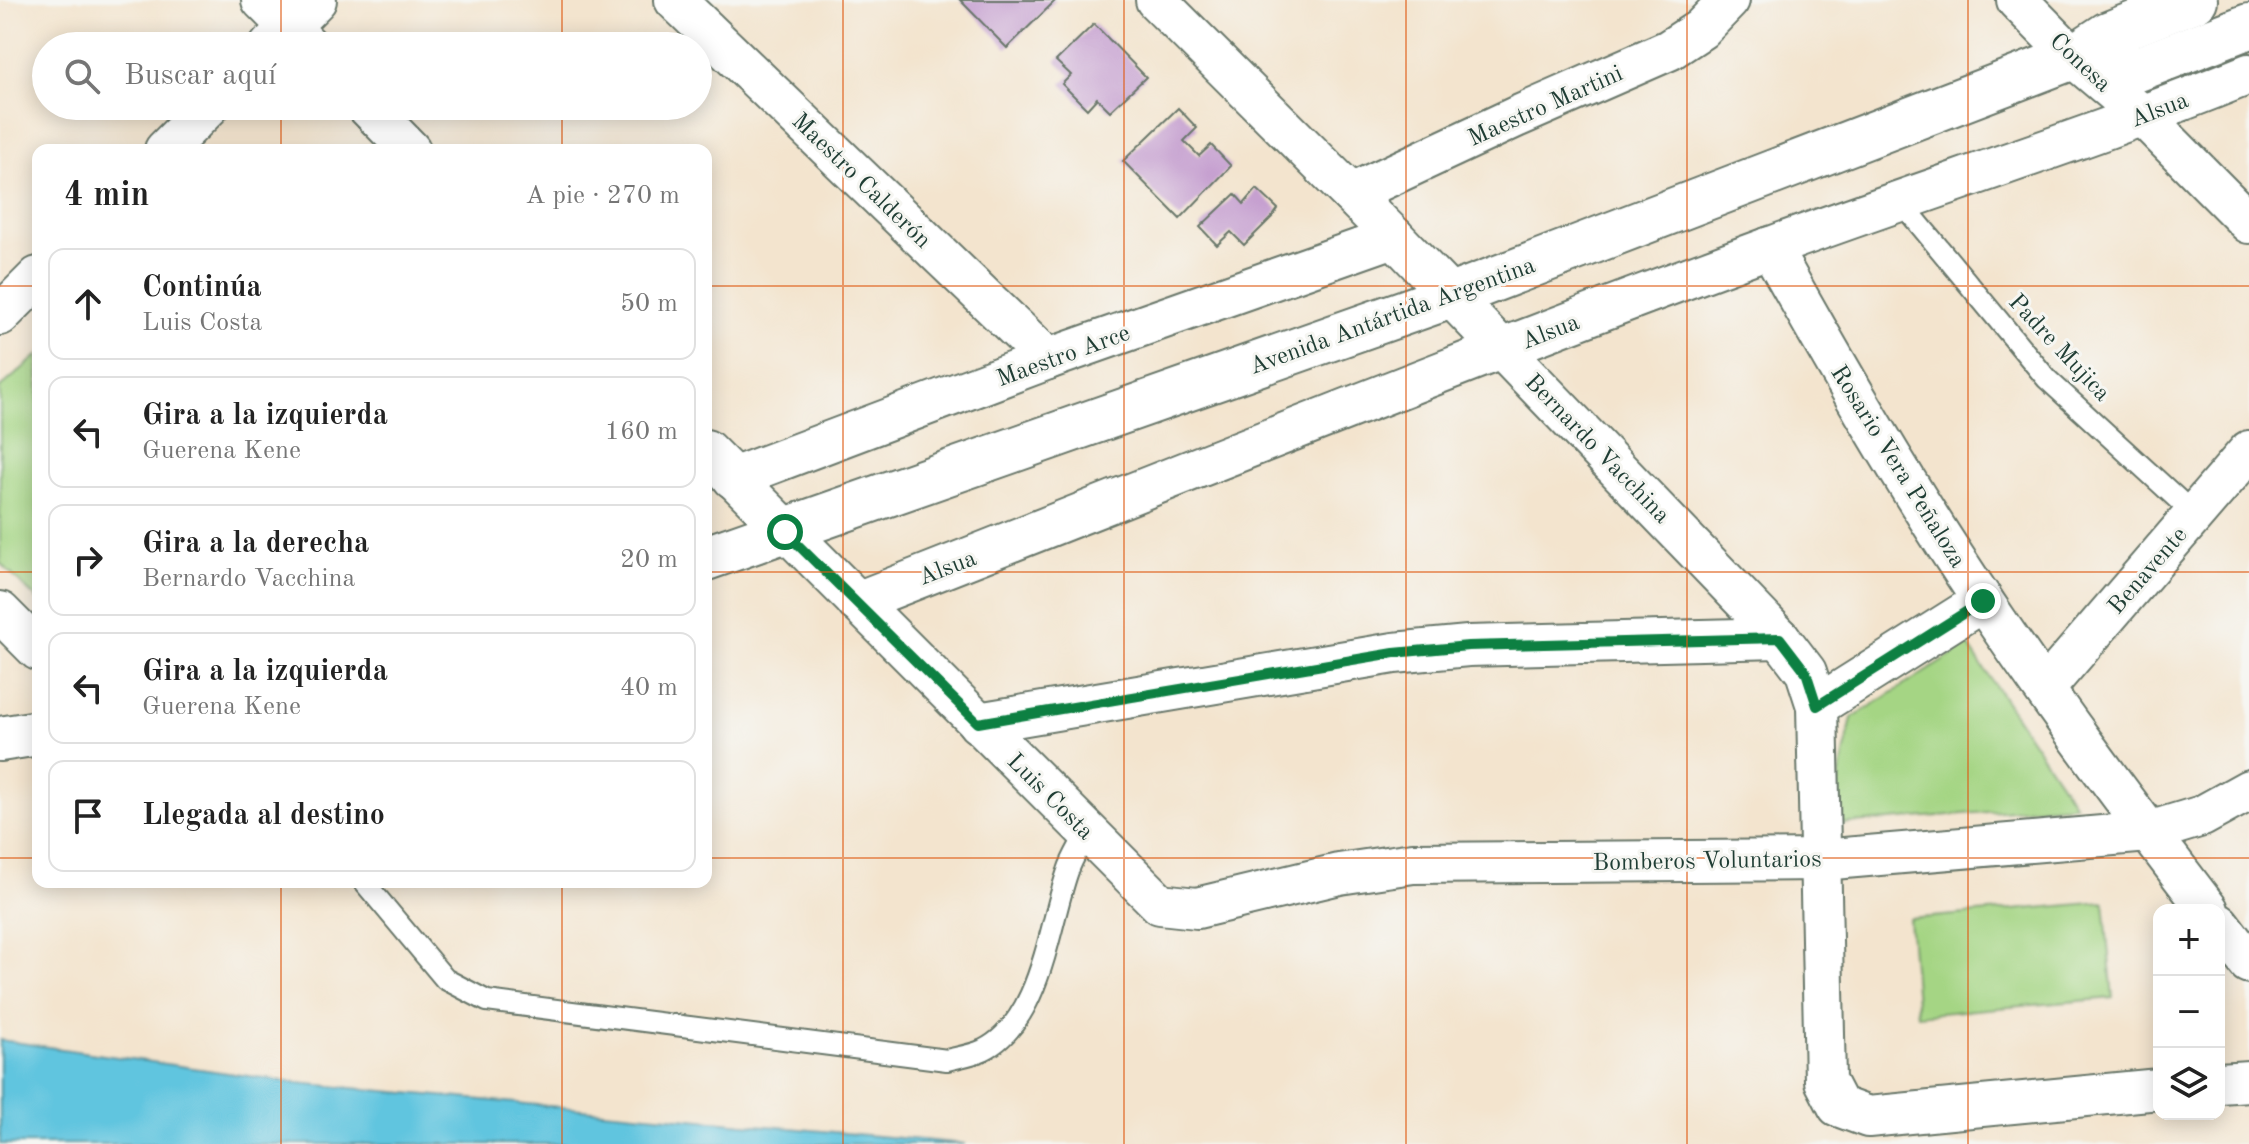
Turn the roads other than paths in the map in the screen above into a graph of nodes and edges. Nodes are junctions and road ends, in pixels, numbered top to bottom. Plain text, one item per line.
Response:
1 (675, 0) edge
2 (1729, 0) edge
3 (2195, 0) edge
4 (1168, 4) edge
5 (2031, 6) edge
6 (2249, 26) edge
7 (708, 32) edge
8 (712, 36) edge
9 (2073, 57) junction
10 (2249, 74) edge
11 (2144, 117) junction
12 (195, 120) edge
13 (381, 120) edge
14 (171, 144) edge
15 (404, 144) edge
16 (1351, 194) junction
17 (1900, 201) junction
18 (2249, 223) edge
19 (1394, 237) junction
20 (1770, 247) junction
21 (32, 283) edge
22 (1451, 296) junction
23 (0, 315) edge
24 (1502, 349) junction
25 (1048, 359) junction
26 (2249, 451) edge
27 (712, 464) edge
28 (720, 483) edge
29 (2195, 515) junction
30 (785, 532) junction
31 (712, 556) edge
32 (1983, 601) junction
33 (857, 602) junction
34 (0, 612) edge
35 (1780, 638) junction
36 (32, 644) edge
37 (2045, 688) junction
38 (1817, 706) junction
39 (978, 723) junction
40 (32, 734) edge
41 (0, 739) edge
42 (2249, 790) edge
43 (1087, 832) junction
44 (2149, 832) junction
45 (1821, 860) junction
46 (369, 888) edge
47 (1160, 904) joint
48 (2203, 904) edge
49 (2225, 932) edge
50 (2249, 963) edge
51 (2249, 1081) edge
52 (2225, 1083) edge
53 (2153, 1090) edge

1 - 7 street, Maestro Calderón
2 - 16 street, Maestro Martini
3 - 9 main road, Avenida Antártida Argentina
4 - 16 street, Bernardo Vacchina
5 - 9 street, Conesa
6 - 9 main road
8 - 25 street, Maestro Calderón
9 - 11 street, Conesa
9 - 22 main road, Avenida Antártida Argentina
10 - 11 street, Alsua
11 - 17 street, Alsua
11 - 18 street, Conesa
12 - 14 street
13 - 15 street
16 - 19 street, Bernardo Vacchina
17 - 20 street, Alsua
17 - 29 lane, Padre Mujica
19 - 22 street, Bernardo Vacchina
19 - 25 street, Maestro Arce
20 - 24 street, Alsua
20 - 32 street, Rosario Vera Peñaloza
21 - 23 street
22 - 24 street, Bernardo Vacchina
22 - 30 main road, Avenida Antártida Argentina
24 - 33 street, Alsua
24 - 35 street, Bernardo Vacchina
25 - 28 street, Maestro Arce
26 - 29 street, Benavente
27 - 28 street, Luis Costa
28 - 30 street, Luis Costa
29 - 37 street, Benavente
30 - 31 main road, Avenida Antártida Argentina
30 - 33 street, Luis Costa
32 - 37 street, Rosario Vera Peñaloza
32 - 38 street
33 - 39 street, Luis Costa
34 - 36 street
35 - 38 street, Bernardo Vacchina
35 - 39 street
37 - 44 street, Rosario Vera Peñaloza
38 - 45 street, Bernardo Vacchina
39 - 43 street, Luis Costa
40 - 41 main road
42 - 44 street, Bomberos Voluntarios
43 - 46 lane
43 - 47 street, Luis Costa
44 - 45 street, Bomberos Voluntarios
44 - 48 street, Rosario Vera Peñaloza
45 - 47 street, Bomberos Voluntarios
45 - 53 street, Bernardo Vacchina
49 - 50 street
51 - 52 street

